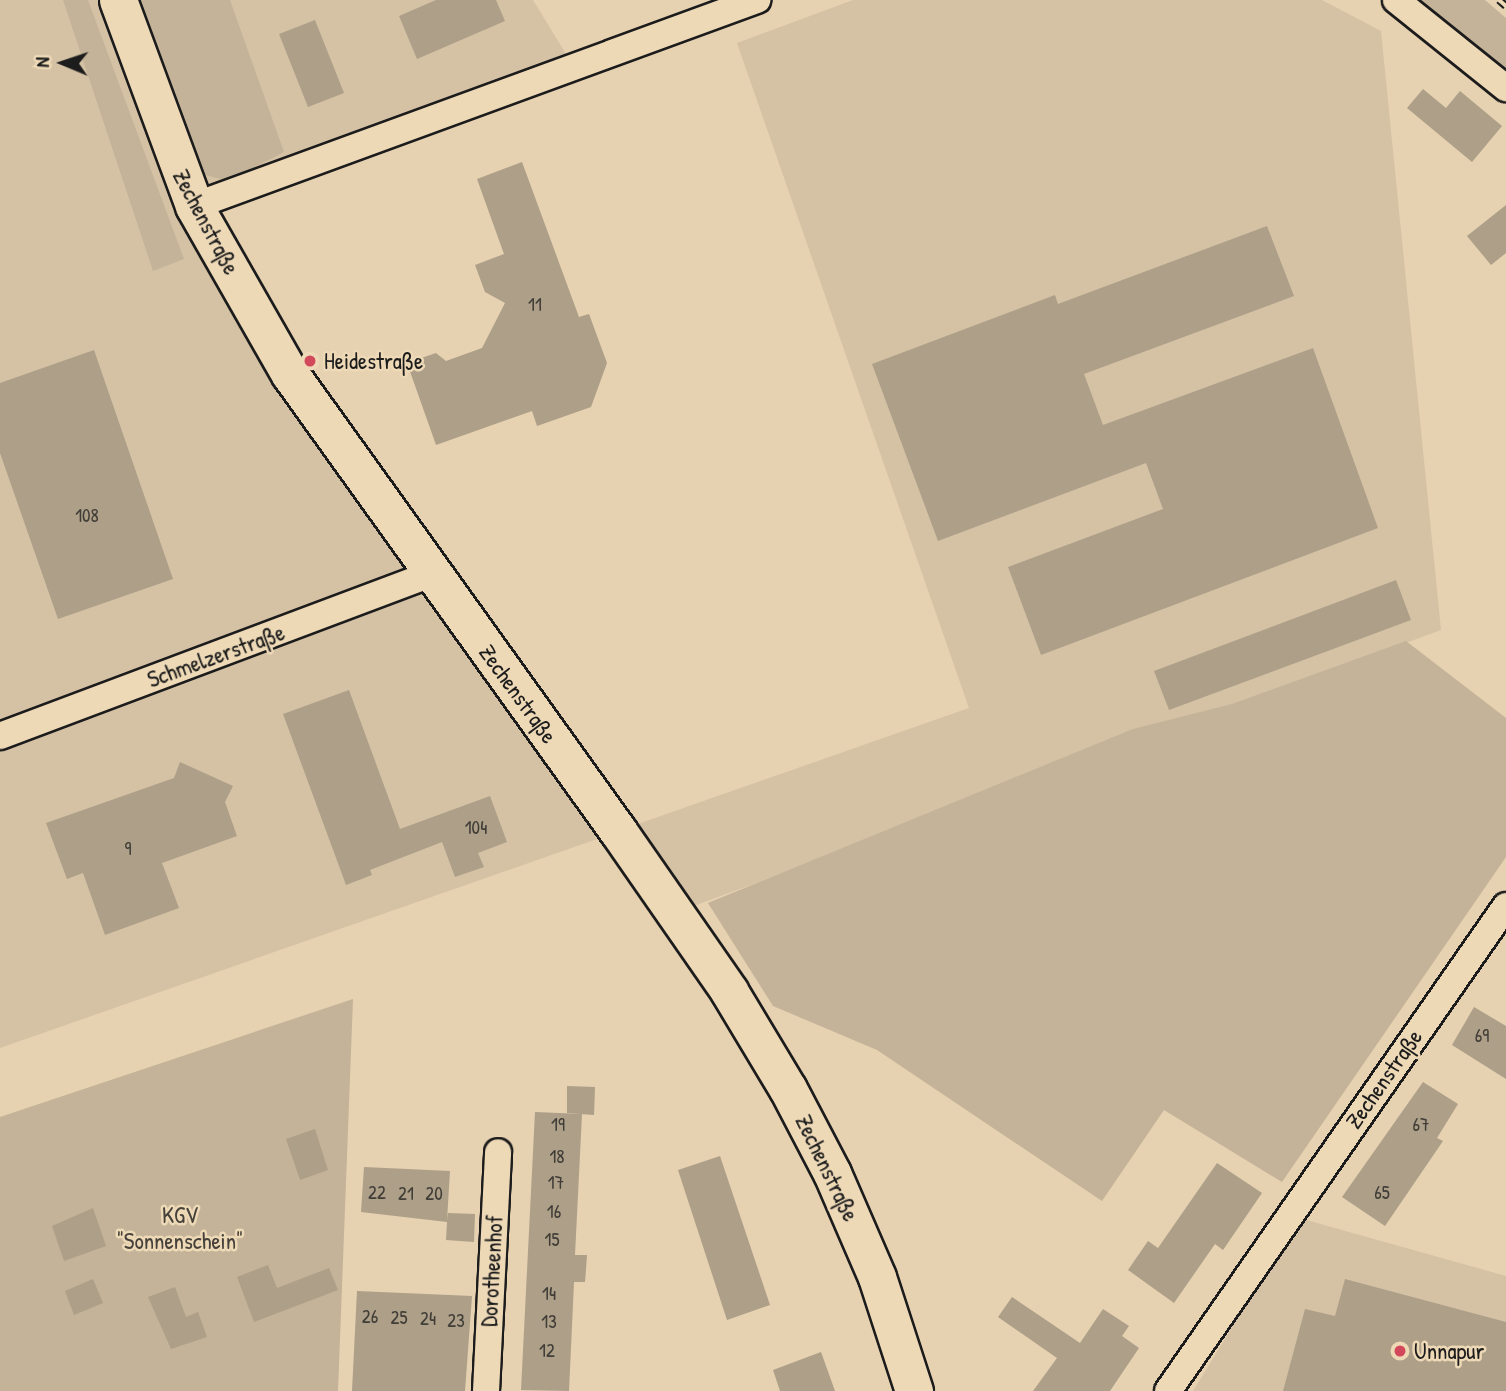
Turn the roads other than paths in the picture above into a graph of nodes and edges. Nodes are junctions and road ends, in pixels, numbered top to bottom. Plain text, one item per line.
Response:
1 (118, 0) edge
2 (757, 0) edge
3 (1396, 0) edge
4 (1506, 88) edge
5 (194, 206) junction
6 (430, 574) junction
7 (0, 736) edge
8 (1506, 906) edge
9 (498, 1152) dead end
10 (486, 1391) edge
11 (914, 1391) edge
12 (1168, 1391) edge

1 - 5 street, Zechenstraße
2 - 5 street
3 - 4 street
5 - 6 street, Zechenstraße
6 - 7 street, Schmelzerstraße
6 - 11 street, Zechenstraße
8 - 12 street, Zechenstraße
9 - 10 street, Dorotheenhof

